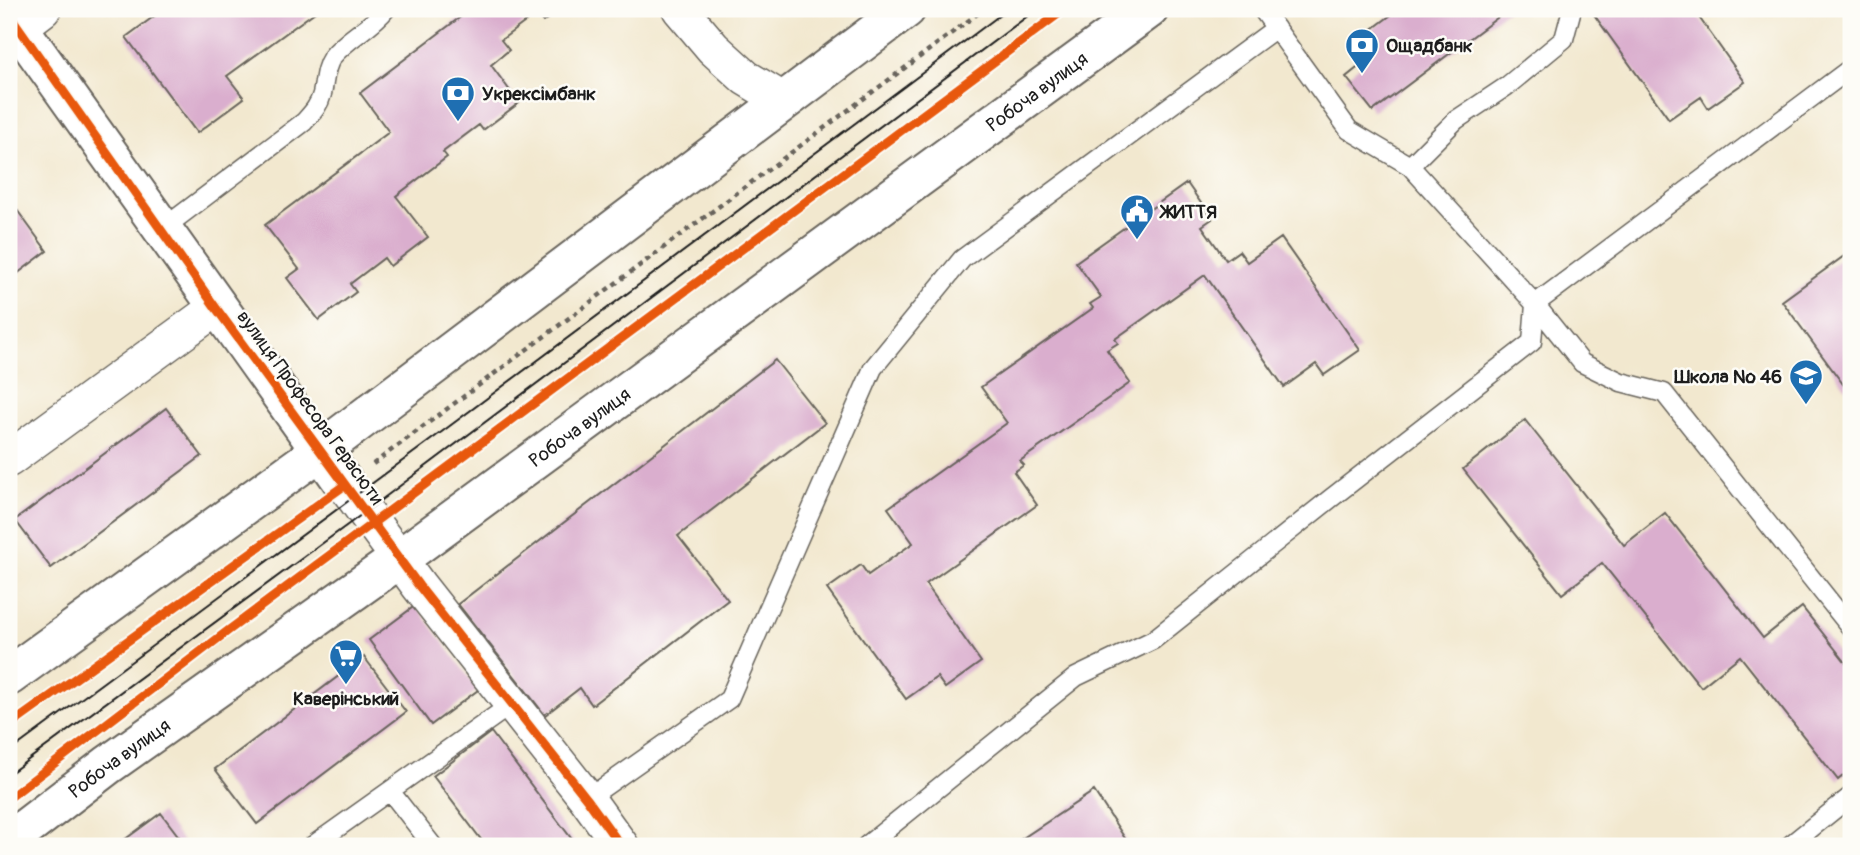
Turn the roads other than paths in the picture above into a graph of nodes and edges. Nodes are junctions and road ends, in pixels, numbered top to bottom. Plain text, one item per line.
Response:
1 (386, 9) edge
2 (680, 9) edge
3 (906, 9) edge
4 (1149, 9) edge
5 (1262, 9) edge
6 (1572, 9) edge
7 (23, 17) edge
8 (1276, 28) junction
9 (1851, 68) edge
10 (784, 101) junction
11 (1410, 166) junction
12 (161, 230) junction
13 (1535, 304) junction
14 (216, 308) junction
15 (320, 451) junction
16 (9, 459) edge
17 (345, 485) joint
18 (399, 559) junction
19 (1851, 628) edge
20 (9, 676) edge
21 (512, 704) junction
22 (390, 791) junction
23 (1851, 796) edge
24 (587, 799) junction
25 (9, 841) edge
26 (312, 846) edge
27 (433, 846) edge
28 (621, 846) edge
29 (866, 846) edge
30 (1789, 846) edge

1 - 12 lane
2 - 10 street
3 - 10 main road
4 - 18 main road, Робоча вулиця
5 - 8 lane
6 - 11 lane
7 - 12 main road, вулиця Професора Герасюти
8 - 11 lane
8 - 24 lane
9 - 13 lane
10 - 15 main road
11 - 13 lane
12 - 14 main road, вулиця Професора Герасюти
13 - 19 lane
13 - 29 lane
14 - 15 main road, вулиця Професора Герасюти
14 - 16 street
15 - 17 main road, вулиця Професора Герасюти
15 - 20 main road
17 - 18 street, вулиця Професора Герасюти
18 - 21 street, вулиця Професора Герасюти
18 - 25 main road, Робоча вулиця
21 - 22 lane
21 - 24 street, вулиця Професора Герасюти
22 - 26 lane
22 - 27 lane
23 - 30 lane
24 - 28 street, вулиця Професора Герасюти

